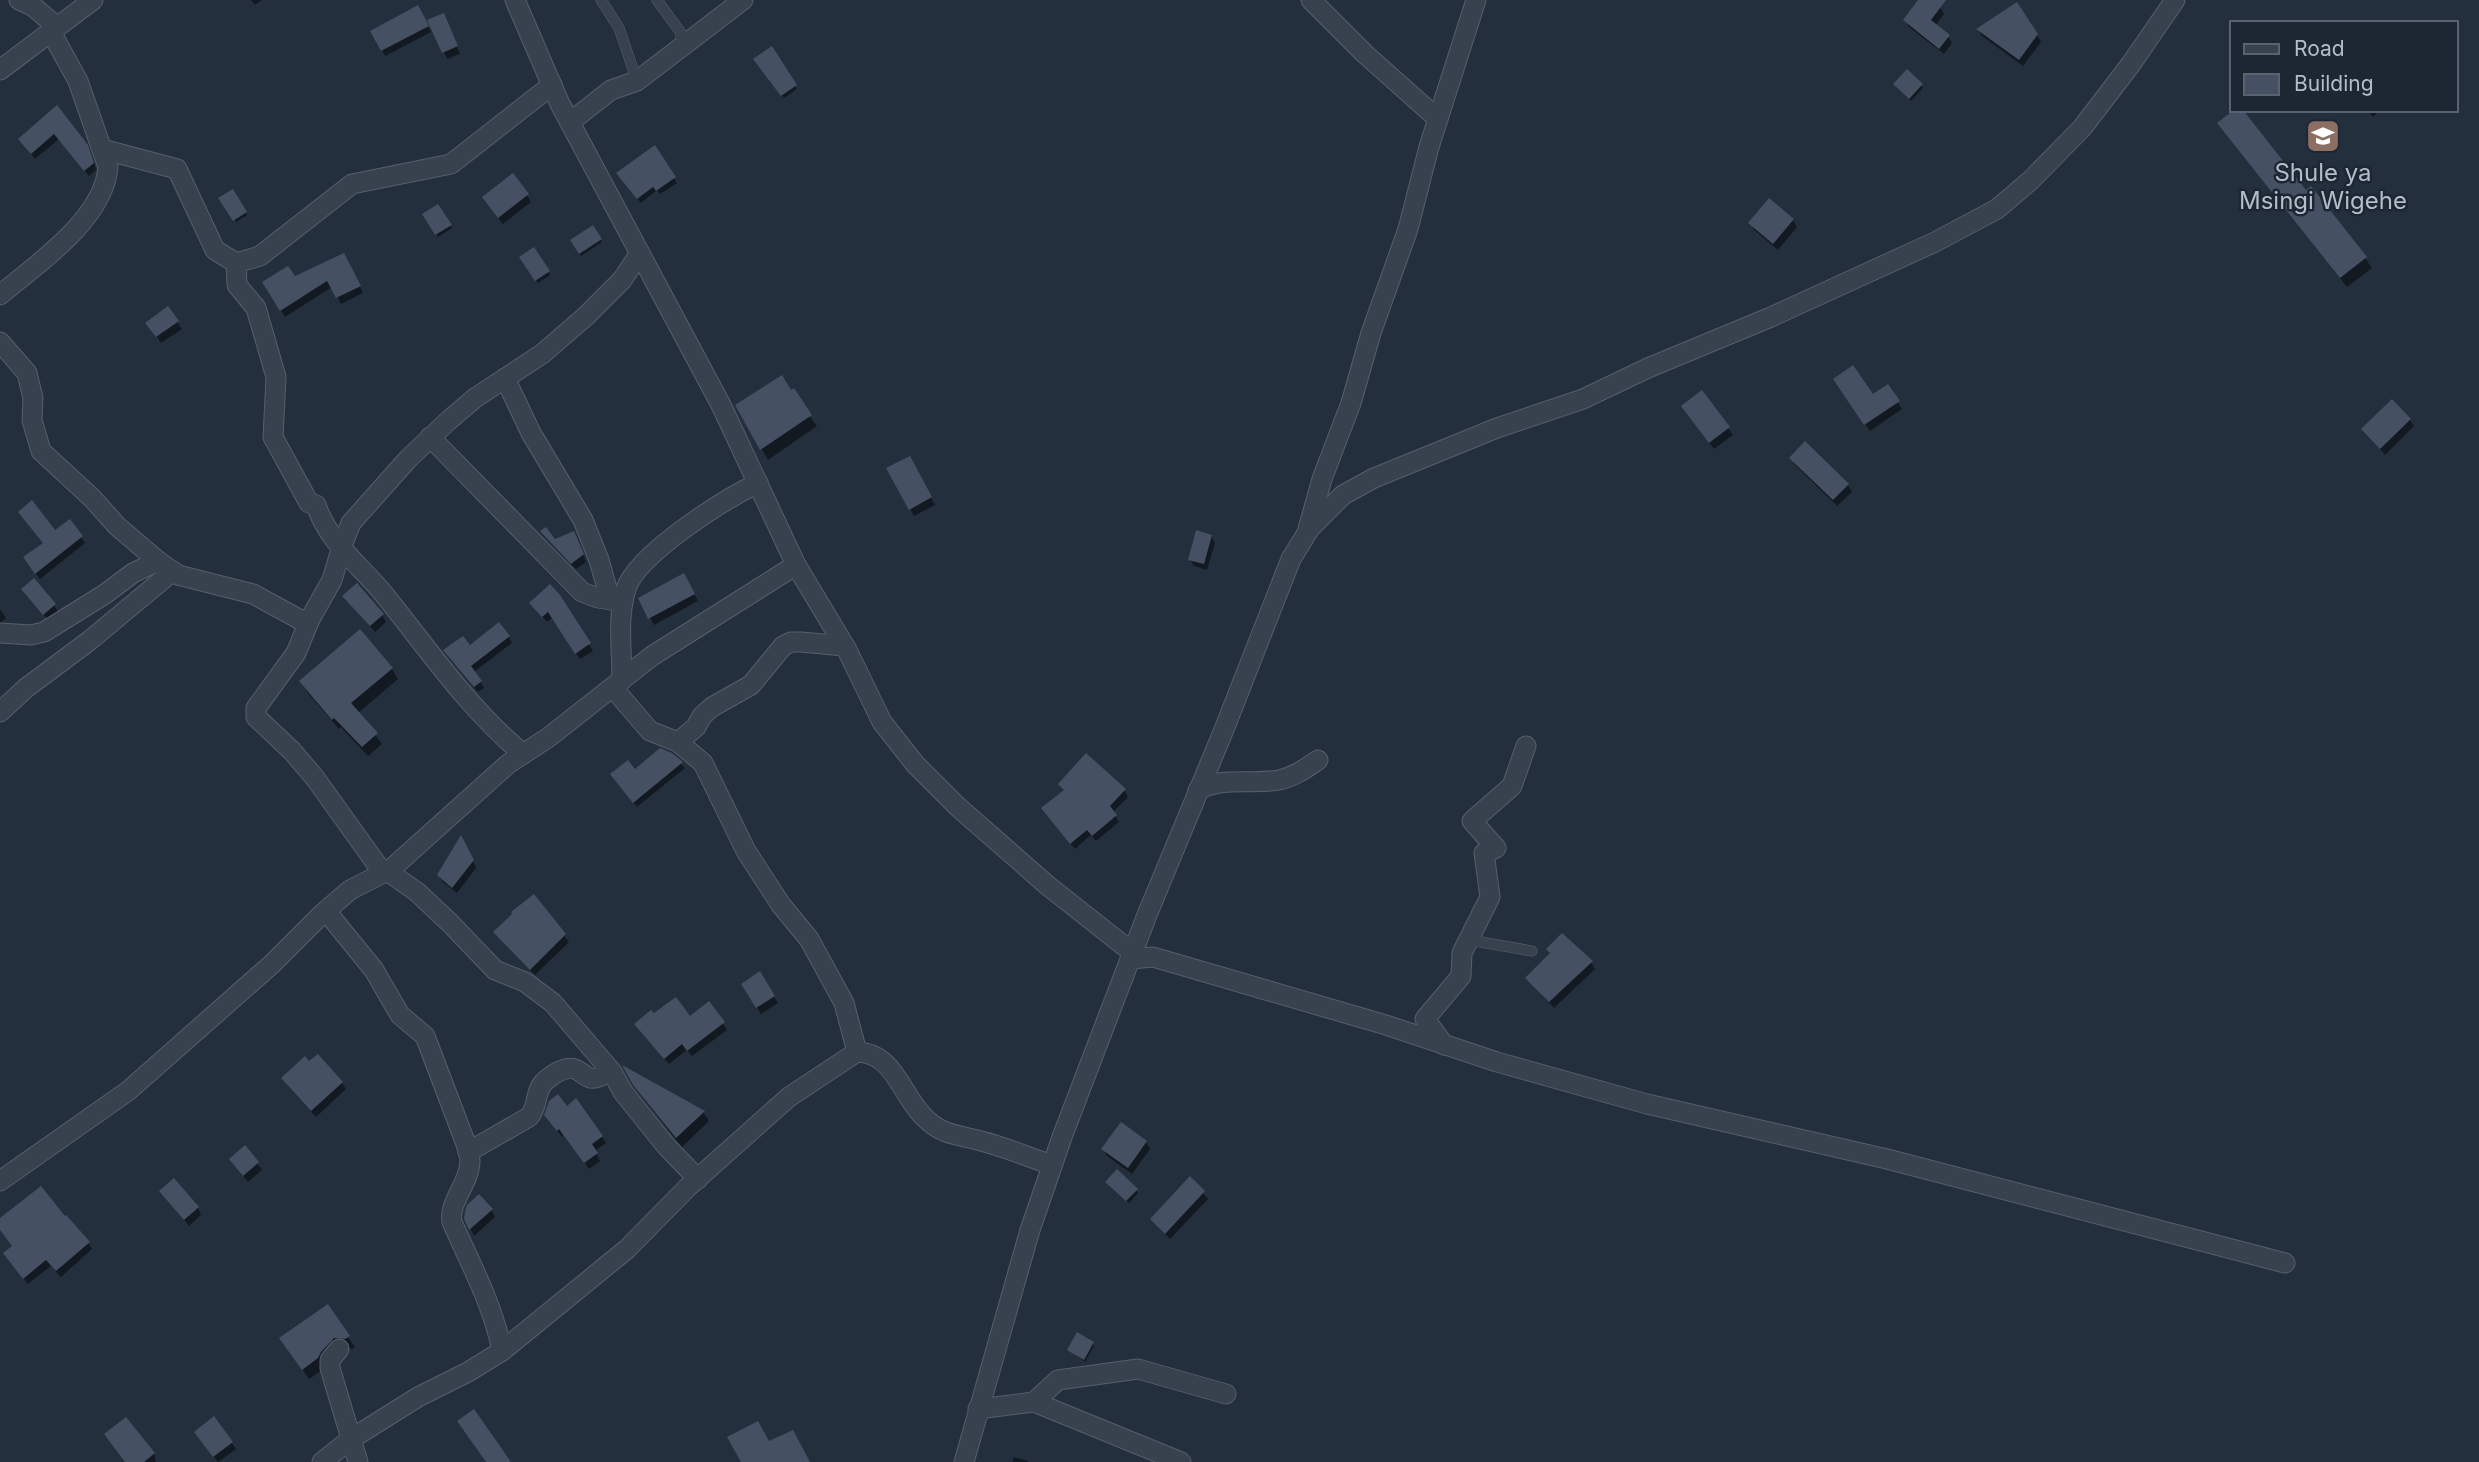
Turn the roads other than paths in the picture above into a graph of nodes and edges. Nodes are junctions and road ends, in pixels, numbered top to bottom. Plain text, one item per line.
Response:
1 (19, 0) edge
2 (93, 0) edge
3 (516, 0) edge
4 (601, 0) edge
5 (657, 0) edge
6 (743, 0) edge
7 (1311, 0) edge
8 (1476, 0) edge
9 (2175, 0) edge
10 (54, 29) junction
11 (681, 47) junction
12 (0, 70) edge
13 (637, 81) junction
14 (552, 85) junction
15 (1438, 119) junction
16 (570, 122) junction
17 (103, 149) junction
18 (640, 253) junction
19 (236, 263) junction
20 (0, 295) edge
21 (0, 342) edge
22 (505, 378) junction
23 (430, 438) junction
24 (758, 482) junction
25 (1307, 533) junction
26 (341, 550) junction
27 (796, 565) junction
28 (165, 566) junction
29 (616, 600) junction
30 (308, 624) junction
31 (0, 634) edge
32 (844, 646) junction
33 (618, 684) junction
34 (0, 712) edge
35 (678, 742) junction
36 (1526, 746) dead end
37 (523, 754) junction
38 (1318, 760) dead end
39 (1198, 790) junction
40 (385, 872) junction
41 (326, 911) junction
42 (1469, 940) junction
43 (1532, 951) dead end
44 (1132, 956) junction
45 (1444, 1045) junction
46 (857, 1052) junction
47 (610, 1070) junction
48 (468, 1152) junction
49 (1052, 1165) junction
50 (698, 1178) junction
51 (0, 1181) edge
52 (2285, 1263) dead end
53 (340, 1349) dead end
54 (502, 1352) junction
55 (1226, 1394) dead end
56 (1034, 1402) junction
57 (978, 1409) junction
58 (352, 1439) junction
59 (322, 1462) edge
60 (358, 1462) edge
61 (964, 1462) edge
62 (1181, 1462) edge

1 - 10 street
2 - 10 street
3 - 14 street
4 - 13 lane
5 - 11 lane
6 - 11 street
7 - 15 street
8 - 15 street
9 - 25 street
10 - 12 street
10 - 17 street
11 - 13 street
13 - 16 street
14 - 16 street
14 - 19 street
15 - 25 street
16 - 18 street
17 - 19 street
17 - 20 street
18 - 22 street
18 - 24 street
19 - 26 street
21 - 28 street
22 - 23 street
22 - 29 street
23 - 26 street
23 - 29 street
24 - 27 street
24 - 29 street
25 - 39 street
26 - 30 street
26 - 37 street
27 - 32 street
27 - 33 street
28 - 30 street
28 - 31 street
28 - 34 street
29 - 33 street
30 - 40 street
32 - 35 street
32 - 44 street
33 - 35 street
33 - 37 street
35 - 46 street
36 - 42 street
37 - 40 street
38 - 39 street
39 - 44 street
40 - 41 street
40 - 47 street
41 - 48 street
41 - 51 street
42 - 43 lane
42 - 45 street
44 - 45 street
44 - 49 street
45 - 52 street
46 - 49 street
46 - 50 street
47 - 48 street
47 - 50 street
48 - 54 street
49 - 57 street
50 - 54 street
53 - 58 street
54 - 58 street
55 - 56 street
56 - 57 street
56 - 62 street
57 - 61 street
58 - 59 street
58 - 60 street

